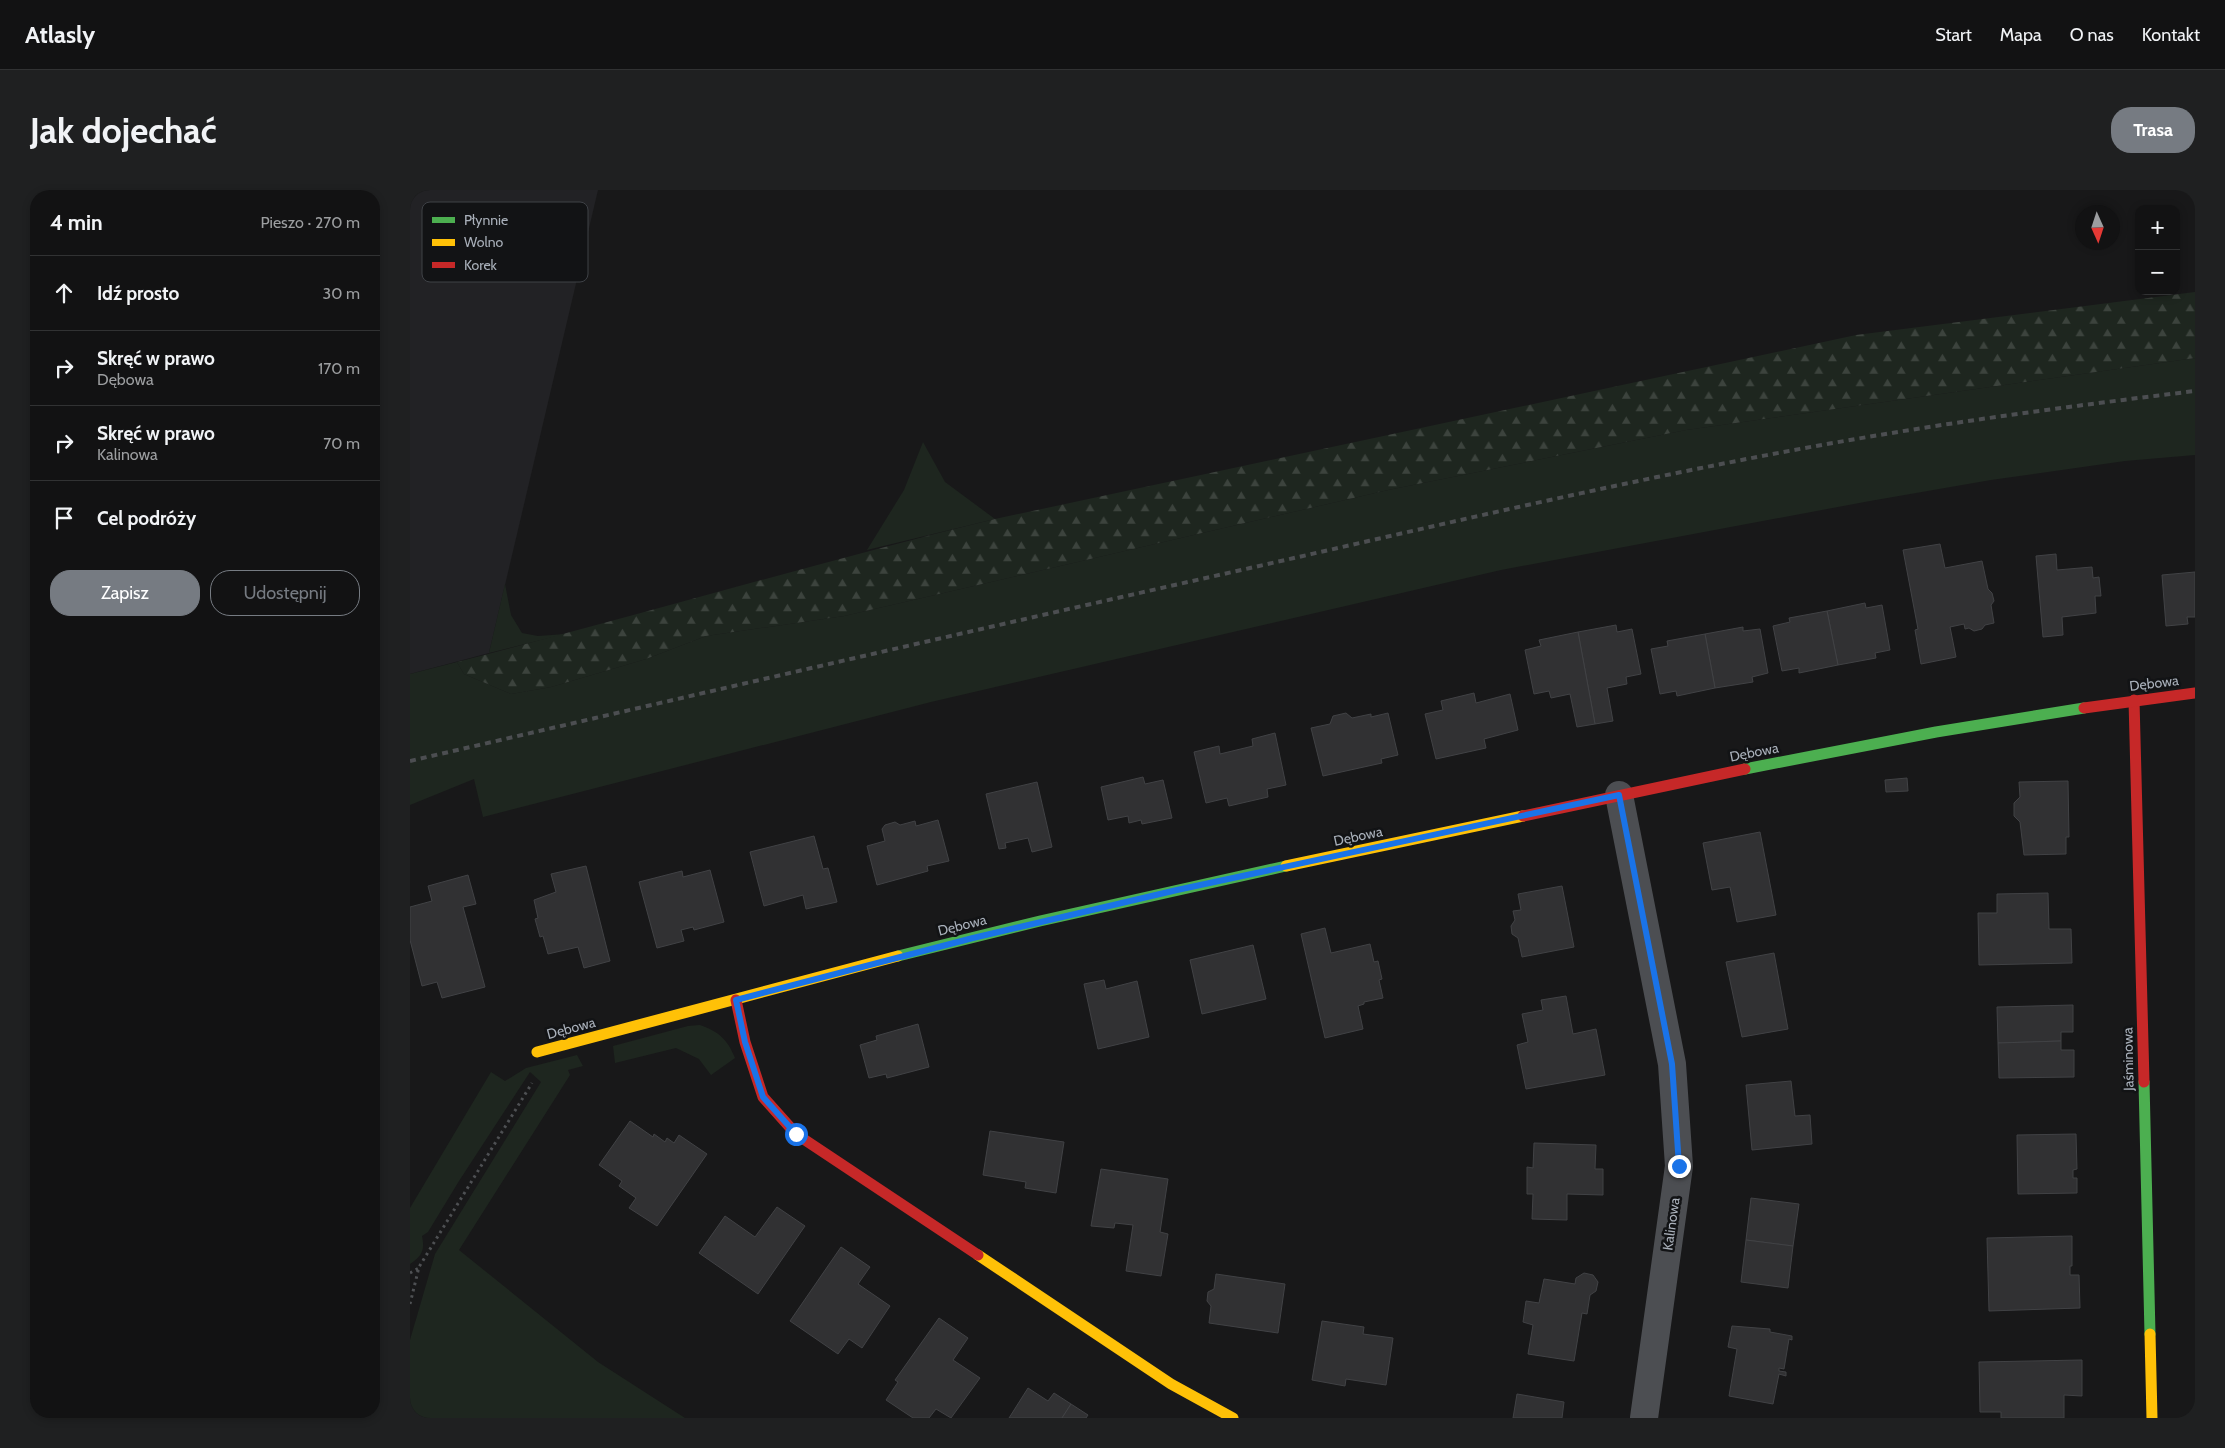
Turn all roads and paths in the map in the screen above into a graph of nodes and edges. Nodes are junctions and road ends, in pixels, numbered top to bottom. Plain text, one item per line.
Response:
1 (2195, 693) edge
2 (2134, 700) junction
3 (1619, 795) junction
4 (736, 1000) junction
5 (537, 1052) joint
6 (419, 1267) junction
7 (410, 1273) edge
8 (410, 1304) edge
9 (1233, 1418) edge
10 (1644, 1418) edge
11 (2152, 1418) edge

1 - 2 street, Dębowa
2 - 3 street, Dębowa
2 - 11 street, Jaśminowa
3 - 4 street, Dębowa
3 - 10 street, Kalinowa
4 - 5 street, Dębowa
4 - 9 street
5 - 6 path
6 - 7 path
6 - 8 path

